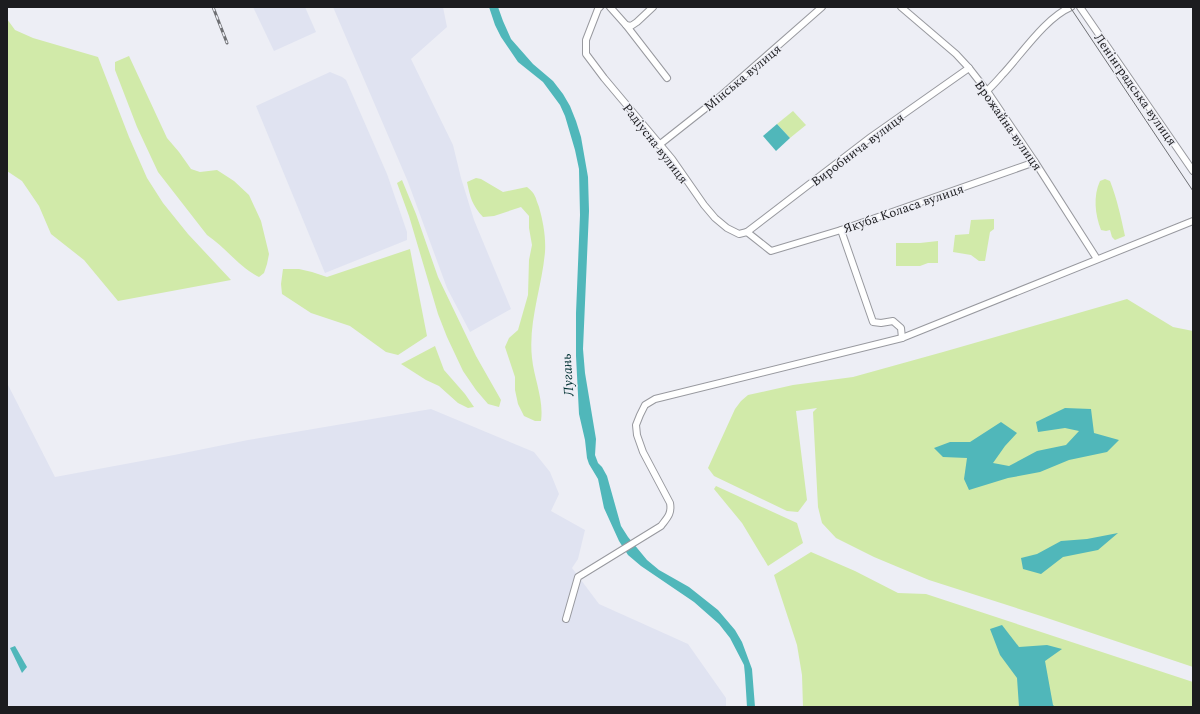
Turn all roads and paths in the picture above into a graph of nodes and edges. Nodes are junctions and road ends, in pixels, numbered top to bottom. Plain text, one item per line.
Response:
1 (600, 7) edge
2 (610, 7) edge
3 (653, 7) edge
4 (822, 7) edge
5 (901, 7) edge
6 (1071, 7) edge
7 (1080, 7) edge
8 (626, 25) junction
9 (969, 68) junction
10 (667, 78) dead end
11 (987, 91) junction
12 (659, 145) junction
13 (1035, 162) junction
14 (1193, 171) edge
15 (1193, 221) edge
16 (841, 230) junction
17 (747, 232) junction
18 (771, 251) joint
19 (1097, 259) junction
20 (902, 338) junction
21 (566, 619) dead end

1 - 12 street, Радіусна вулиця
2 - 8 street
3 - 8 street
4 - 12 street, Мінська вулиця
5 - 9 street, Врожайна вулиця
6 - 11 street
7 - 14 street, Ленінградська вулиця
8 - 10 street
9 - 11 street, Врожайна вулиця
9 - 17 street, Виробнича вулиця
11 - 13 street, Врожайна вулиця
12 - 17 street, Радіусна вулиця
13 - 16 street, Якуба Коласа вулиця
13 - 19 street, Врожайна вулиця
15 - 19 street
16 - 18 street, Якуба Коласа вулиця
16 - 20 street
17 - 18 street, Радіусна вулиця
19 - 20 street
20 - 21 street

